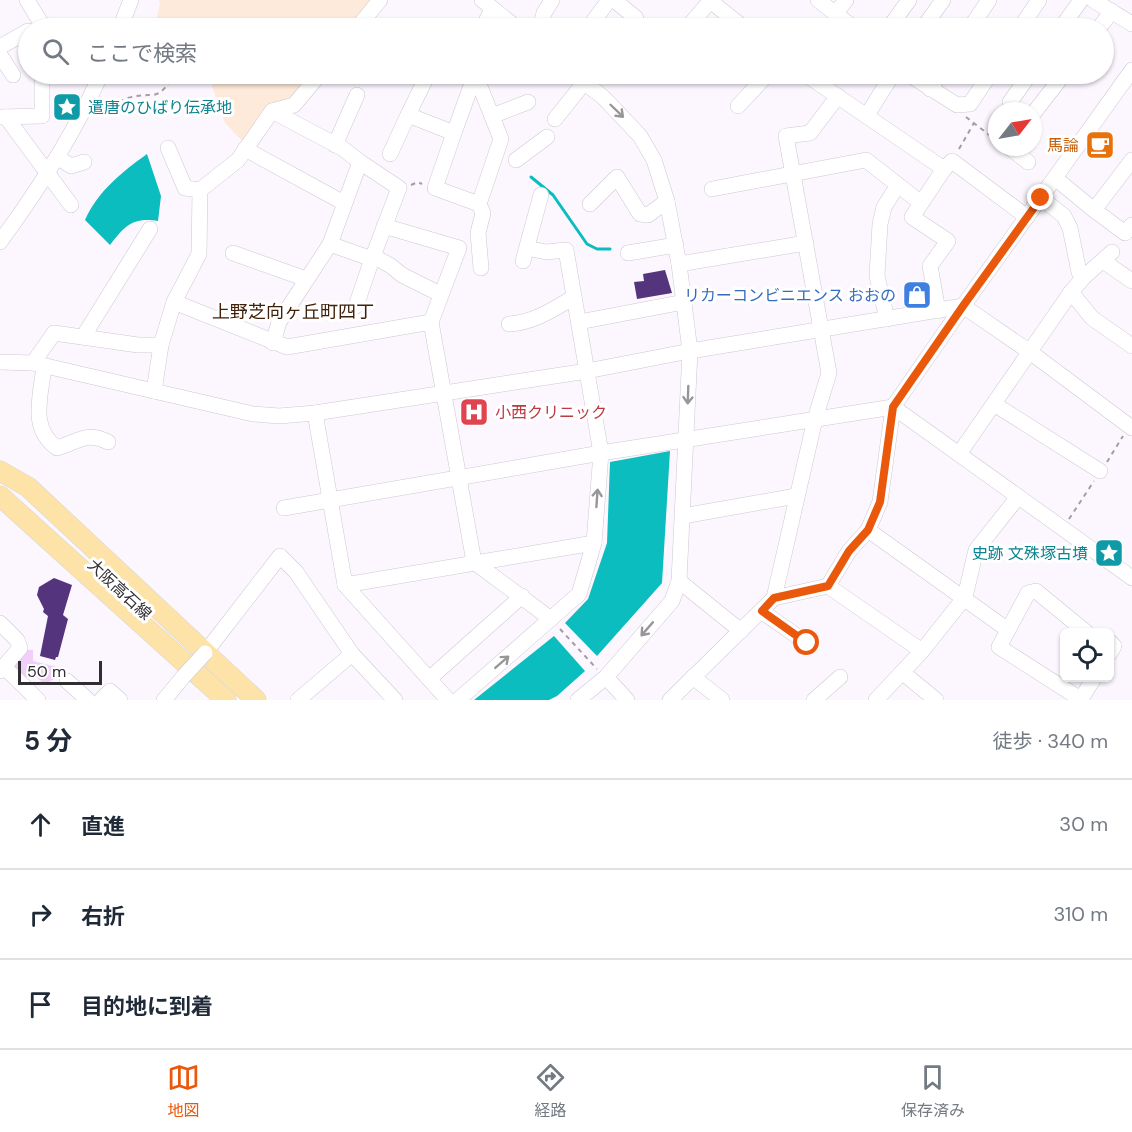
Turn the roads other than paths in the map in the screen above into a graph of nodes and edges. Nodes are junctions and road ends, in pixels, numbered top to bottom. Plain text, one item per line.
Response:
1 (27, 0) edge
2 (131, 0) edge
3 (380, 0) edge
4 (552, 0) edge
5 (710, 0) edge
6 (818, 0) edge
7 (846, 0) edge
8 (909, 0) edge
9 (943, 0) edge
10 (989, 0) edge
11 (1039, 0) edge
12 (1081, 0) edge
13 (1093, 0) edge
14 (608, 1) edge
15 (489, 4) edge
16 (1112, 11) junction
17 (835, 14) junction
18 (33, 18) edge
19 (124, 18) edge
20 (365, 18) edge
21 (505, 18) edge
22 (543, 18) edge
23 (596, 18) edge
24 (636, 18) dead end
25 (695, 18) edge
26 (732, 18) edge
27 (840, 18) edge
28 (896, 18) edge
29 (930, 18) edge
30 (977, 18) edge
31 (1027, 18) edge
32 (1068, 18) edge
33 (1106, 18) edge
34 (1132, 24) edge
35 (18, 38) edge
36 (0, 47) edge
37 (0, 55) edge
38 (1132, 70) edge
39 (13, 75) dead end
40 (42, 84) edge
41 (96, 84) edge
42 (312, 84) edge
43 (423, 84) edge
44 (471, 84) edge
45 (479, 84) edge
46 (575, 84) edge
47 (586, 84) edge
48 (759, 84) edge
49 (820, 84) edge
50 (886, 84) edge
51 (923, 84) edge
52 (933, 84) edge
53 (983, 84) edge
54 (1023, 84) edge
55 (1056, 84) edge
56 (930, 89) junction
57 (357, 95) dead end
58 (838, 96) junction
59 (528, 102) dead end
60 (1010, 102) dead end
61 (1042, 102) edge
62 (738, 106) dead end
63 (272, 111) junction
64 (408, 115) junction
65 (867, 115) junction
66 (492, 116) junction
67 (3, 117) edge
68 (555, 119) dead end
69 (454, 133) junction
70 (547, 137) dead end
71 (501, 139) junction
72 (335, 145) junction
73 (168, 148) dead end
74 (245, 149) junction
75 (390, 154) dead end
76 (1020, 156) edge
77 (57, 157) junction
78 (1132, 160) edge
79 (84, 162) dead end
80 (360, 162) junction
81 (1028, 162) dead end
82 (948, 165) junction
83 (793, 173) junction
84 (47, 174) junction
85 (1055, 178) junction
86 (898, 185) junction
87 (712, 189) dead end
88 (200, 190) junction
89 (541, 195) dead end
90 (1041, 198) junction
91 (668, 201) junction
92 (344, 203) junction
93 (921, 203) junction
94 (479, 204) junction
95 (590, 204) dead end
96 (71, 205) dead end
97 (1094, 210) junction
98 (1028, 217) junction
99 (384, 226) junction
100 (150, 229) dead end
101 (1130, 232) edge
102 (0, 242) edge
103 (330, 243) junction
104 (806, 243) junction
105 (676, 245) junction
106 (459, 248) junction
107 (480, 251) junction
108 (232, 253) dead end
109 (628, 253) dead end
110 (373, 258) junction
111 (679, 264) junction
112 (481, 268) dead end
113 (1084, 277) junction
114 (306, 279) junction
115 (1132, 281) edge
116 (1071, 292) junction
117 (440, 294) junction
118 (574, 297) junction
119 (683, 300) junction
120 (174, 302) junction
121 (356, 306) dead end
122 (632, 306) dead end
123 (963, 306) junction
124 (938, 311) junction
125 (887, 319) junction
126 (431, 322) junction
127 (579, 322) junction
128 (509, 324) dead end
129 (819, 329) junction
130 (83, 338) junction
131 (273, 343) junction
132 (161, 345) junction
133 (1132, 346) edge
134 (690, 351) junction
135 (1030, 352) junction
136 (0, 362) edge
137 (39, 365) junction
138 (588, 371) junction
139 (154, 391) junction
140 (444, 392) junction
141 (994, 404) junction
142 (893, 407) junction
143 (315, 413) junction
144 (815, 419) junction
145 (1132, 427) edge
146 (687, 439) junction
147 (108, 442) dead end
148 (601, 453) junction
149 (959, 454) junction
150 (0, 471) edge
151 (1100, 471) dead end
152 (0, 477) edge
153 (458, 478) junction
154 (0, 496) edge
155 (796, 496) junction
156 (1018, 496) junction
157 (331, 500) junction
158 (284, 508) dead end
159 (0, 510) edge
160 (683, 516) junction
161 (868, 530) junction
162 (594, 543) junction
163 (474, 562) junction
164 (1132, 578) edge
165 (679, 581) junction
166 (345, 585) junction
167 (828, 586) junction
168 (522, 596) junction
169 (965, 597) junction
170 (774, 598) junction
171 (762, 611) junction
172 (0, 623) edge
173 (556, 624) junction
174 (1080, 628) edge
175 (1008, 630) junction
176 (741, 632) junction
177 (807, 643) dead end
178 (922, 651) junction
179 (205, 653) junction
180 (352, 654) junction
181 (2, 669) edge
182 (902, 672) junction
183 (183, 677) junction
184 (606, 677) junction
185 (693, 677) junction
186 (840, 677) dead end
187 (429, 679) junction
188 (67, 681) dead end
189 (1092, 682) edge
190 (38, 700) edge
191 (88, 700) edge
192 (101, 700) edge
193 (120, 700) edge
194 (164, 700) edge
195 (208, 700) edge
196 (226, 700) edge
197 (240, 700) edge
198 (256, 700) edge
199 (298, 700) edge
200 (395, 700) edge
201 (448, 700) edge
202 (458, 700) edge
203 (578, 700) edge
204 (627, 700) edge
205 (669, 700) edge
206 (722, 700) edge
207 (814, 700) edge
208 (876, 700) edge
209 (936, 700) edge
210 (1081, 700) edge

1 - 18 street
2 - 19 street
3 - 20 street
4 - 22 street
5 - 25 street
5 - 26 street
6 - 17 street
7 - 17 street
8 - 28 street
9 - 29 street
10 - 30 street
11 - 31 street
12 - 32 street
13 - 16 street
14 - 23 street
14 - 24 street
15 - 21 street
16 - 33 street
16 - 34 street
17 - 27 street
35 - 36 street
37 - 39 street
38 - 85 street
40 - 67 street
41 - 77 street
42 - 63 street
43 - 64 street
44 - 69 street
45 - 66 street
46 - 68 street
47 -> 91 street
48 - 62 street
49 - 58 street
50 - 65 street
51 - 56 street
52 - 56 street
53 - 56 street
54 - 60 street
55 - 61 street
57 - 72 street
58 - 65 street
58 - 83 street
59 - 66 street
63 - 72 street
63 - 74 street
64 - 69 street
64 - 75 street
65 - 82 street
66 - 71 street
67 - 84 street
69 - 94 street
70 - 71 street
71 - 94 street
72 - 80 street
73 - 88 street
74 - 88 street
74 - 92 street
76 - 81 street
77 - 79 street
77 - 84 street
78 - 97 street
80 - 92 street
80 - 99 street
82 - 93 street
82 - 98 street
83 - 86 street
83 - 87 street
83 - 104 street
84 - 96 street
84 - 102 street
85 - 90 street
85 - 97 street
86 - 93 street
86 - 125 street
88 - 120 street
89 - 118 street
90 - 98 street
90 - 113 street
91 - 95 street
91 - 105 street
92 - 103 street
93 - 124 street
94 - 107 street
97 - 101 street
98 - 123 street
99 - 106 street
99 - 110 street
100 - 130 street
103 - 110 street
103 - 114 street
104 - 111 street
104 - 129 street
105 - 109 street
105 - 111 street
106 - 107 street
106 - 117 street
107 - 112 street
108 - 114 street
110 - 117 street
110 - 121 street
111 - 119 street
113 - 115 street
113 - 116 street
114 - 131 street
116 - 133 street
116 - 135 street
117 - 126 street
118 - 127 street
118 - 128 street
119 - 122 street
119 - 127 street
119 - 134 street
120 - 131 street
120 - 132 street
123 - 124 street
123 - 135 street
123 - 142 street
124 - 125 street
125 - 129 street
126 - 131 street
126 - 140 street
127 - 138 street
129 - 134 street
129 - 144 street
130 - 132 street
130 - 137 street
132 - 139 street
134 - 138 street
134 -> 146 street
135 - 141 street
135 - 145 street
136 - 137 street
137 - 139 street
137 - 147 street
138 - 140 street
138 - 148 street
139 - 143 street
140 - 143 street
140 - 153 street
141 - 149 street
141 - 151 street
142 - 144 street
142 - 149 street
142 - 161 street
143 - 157 street
144 - 146 street
144 - 155 street
146 - 148 street
146 - 160 street
148 - 153 street
162 -> 148 street
149 - 156 street
150 - 179 main road
152 - 197 main road, 大阪高石線
153 - 157 street
153 - 163 street
154 - 196 main road, 大阪高石線
155 - 160 street
155 - 170 street
156 - 164 street
156 - 169 street
157 - 158 street
157 - 166 street
159 - 183 main road
160 - 165 street
161 - 167 street
161 - 169 street
162 - 163 street
162 - 173 street
163 - 166 street
163 - 168 street
165 - 176 street
165 -> 184 street
166 - 187 street
167 - 170 street
167 - 178 street
168 - 173 street
168 - 187 street
169 - 175 street
169 - 178 street
170 - 171 street
171 - 176 street
171 - 177 street
172 - 181 street
202 -> 173 street
174 - 175 street
175 - 210 street
176 - 185 street
178 - 182 street
179 - 180 street
179 - 183 street, bridge
179 - 198 main road
180 - 199 street
180 - 200 street
181 - 190 street
182 - 208 street
182 - 209 street
183 - 194 street
183 - 195 main road
184 - 203 street
184 - 204 street
185 - 205 street
185 - 206 street
186 - 207 street
187 - 201 street
188 - 191 street
189 - 210 street
192 - 193 street

